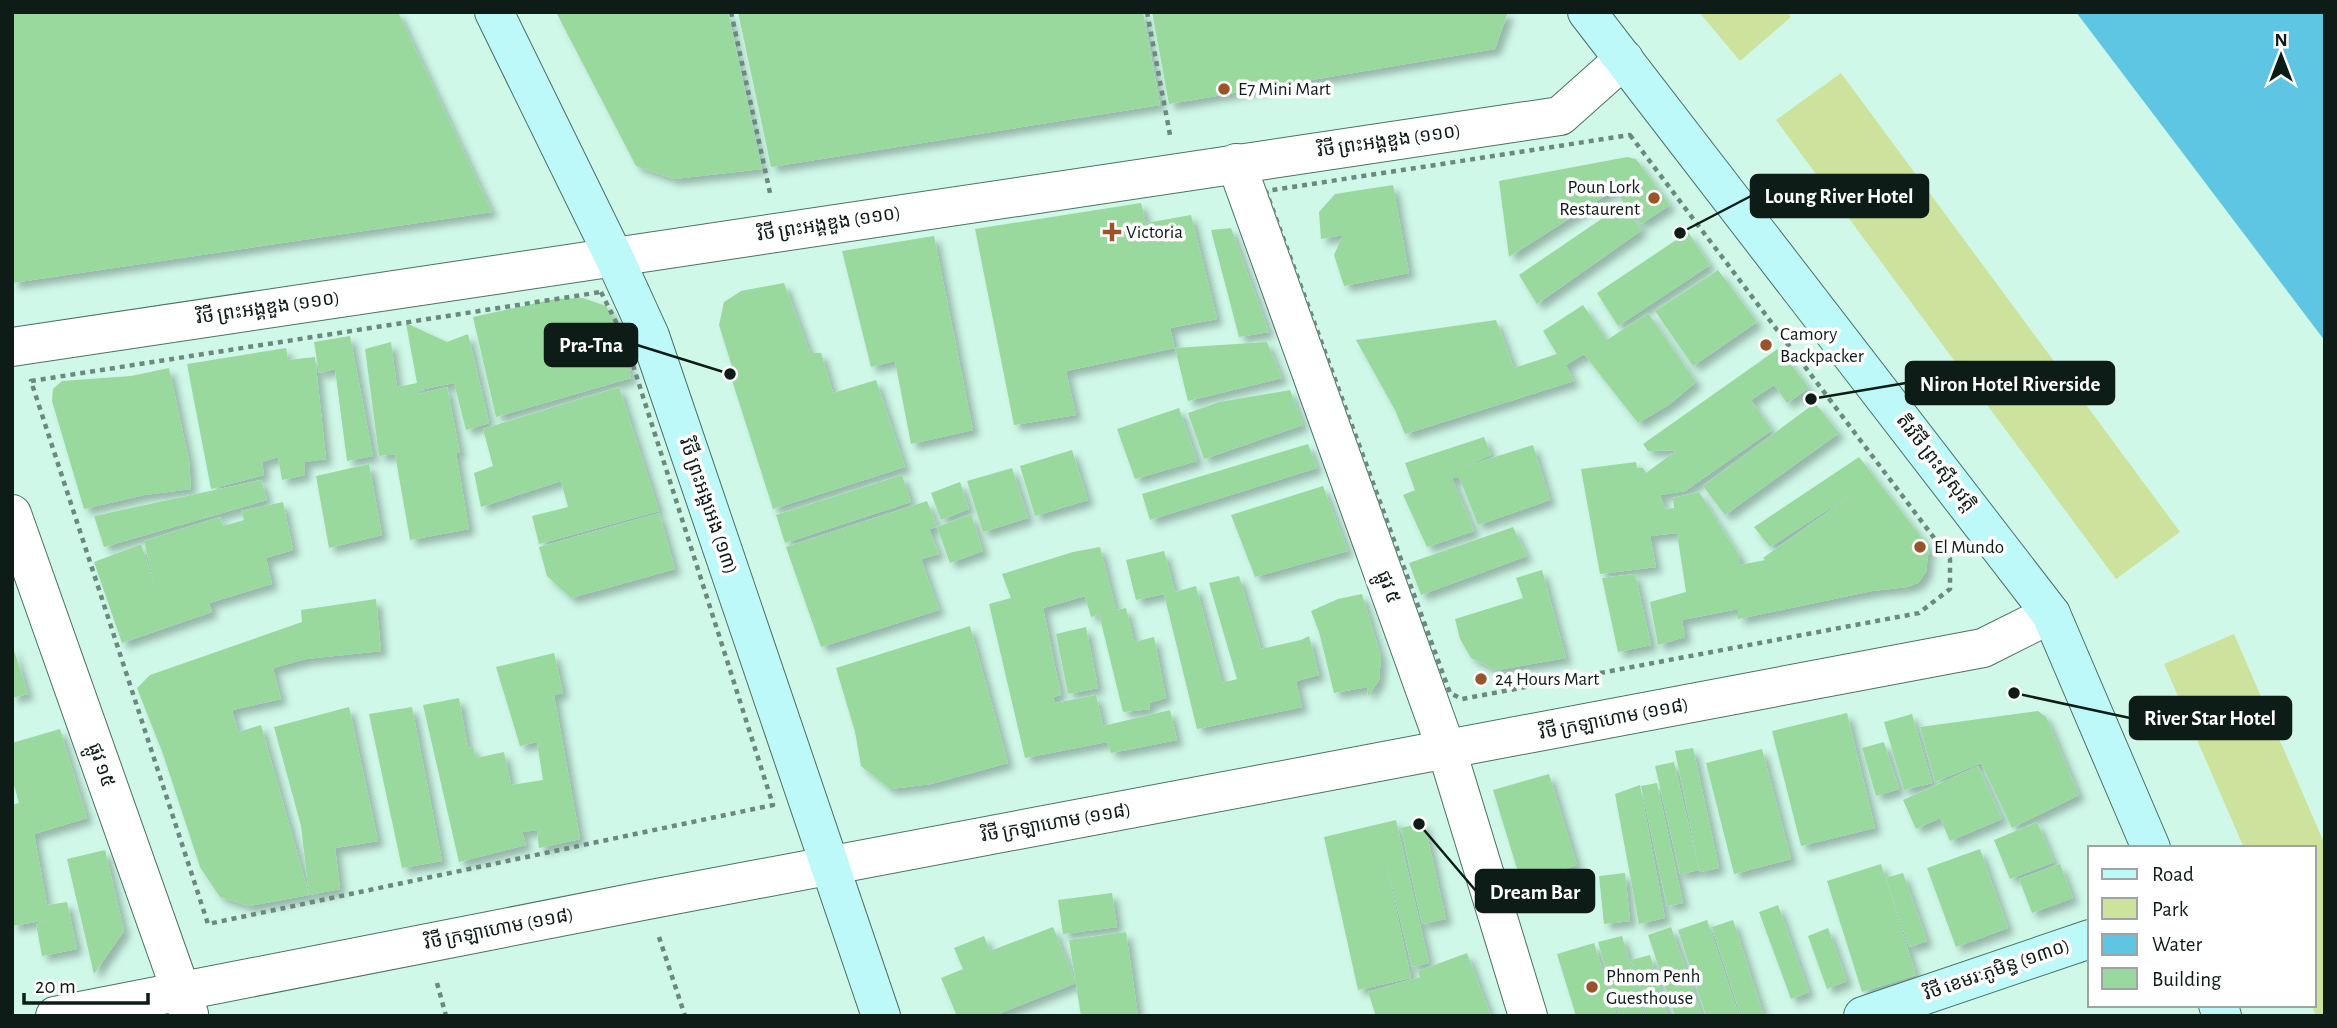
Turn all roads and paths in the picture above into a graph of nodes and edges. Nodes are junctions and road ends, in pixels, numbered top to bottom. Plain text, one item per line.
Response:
1 (494, 12) edge
2 (732, 12) edge
3 (1147, 12) edge
4 (1587, 12) edge
5 (1624, 59) junction
6 (1630, 135) joint
7 (1236, 163) junction
8 (1177, 172) junction
9 (778, 232) junction
10 (614, 257) junction
11 (12, 346) edge
12 (31, 381) joint
13 (12, 514) edge
14 (2052, 614) junction
15 (1447, 751) junction
16 (2150, 846) edge
17 (830, 865) junction
18 (647, 900) junction
19 (2088, 940) edge
20 (185, 1003) edge
21 (55, 1016) edge
22 (685, 1016) edge
23 (881, 1016) edge
24 (1528, 1016) edge
25 (1863, 1016) edge

1 - 10 street, វិថី ព្រះអង្គអេង (១៣)
2 - 9 path
3 - 8 path
4 - 5 street, តីរវិថី ព្រះស៊ីសុវត្តិ
5 - 7 street, វិថី ព្រះអង្គឌួង (១១០)
5 - 14 street, តីរវិថី ព្រះស៊ីសុវត្តិ
6 - 6 path
7 - 8 street, វិថី ព្រះអង្គឌួង (១១០)
7 - 15 street, ផ្លូវ ៥
8 - 9 street, វិថី ព្រះអង្គឌួង (១១០)
9 - 10 street, វិថី ព្រះអង្គឌួង (១១០)
10 - 11 street, វិថី ព្រះអង្គឌួង (១១០)
10 - 17 street, វិថី ព្រះអង្គអេង (១៣)
12 - 12 path
13 - 20 street, ផ្លូវ ១៥
14 - 15 street, វិថី ក្រឡាហោម (១១៨)
14 - 16 street, តីរវិថី ព្រះស៊ីសុវត្តិ
15 - 17 street, វិថី ក្រឡាហោម (១១៨)
15 - 24 street, ផ្លូវ ៥
17 - 18 street, វិថី ក្រឡាហោម (១១៨)
17 - 23 street, វិថី ព្រះអង្គអេង (១៣)
18 - 20 street, វិថី ក្រឡាហោម (១១៨)
18 - 22 path
19 - 25 street, វិថី ខេមរៈភូមិន្ធ (១៣០)
20 - 21 street, វិថី ក្រឡាហោម (១១៨)

